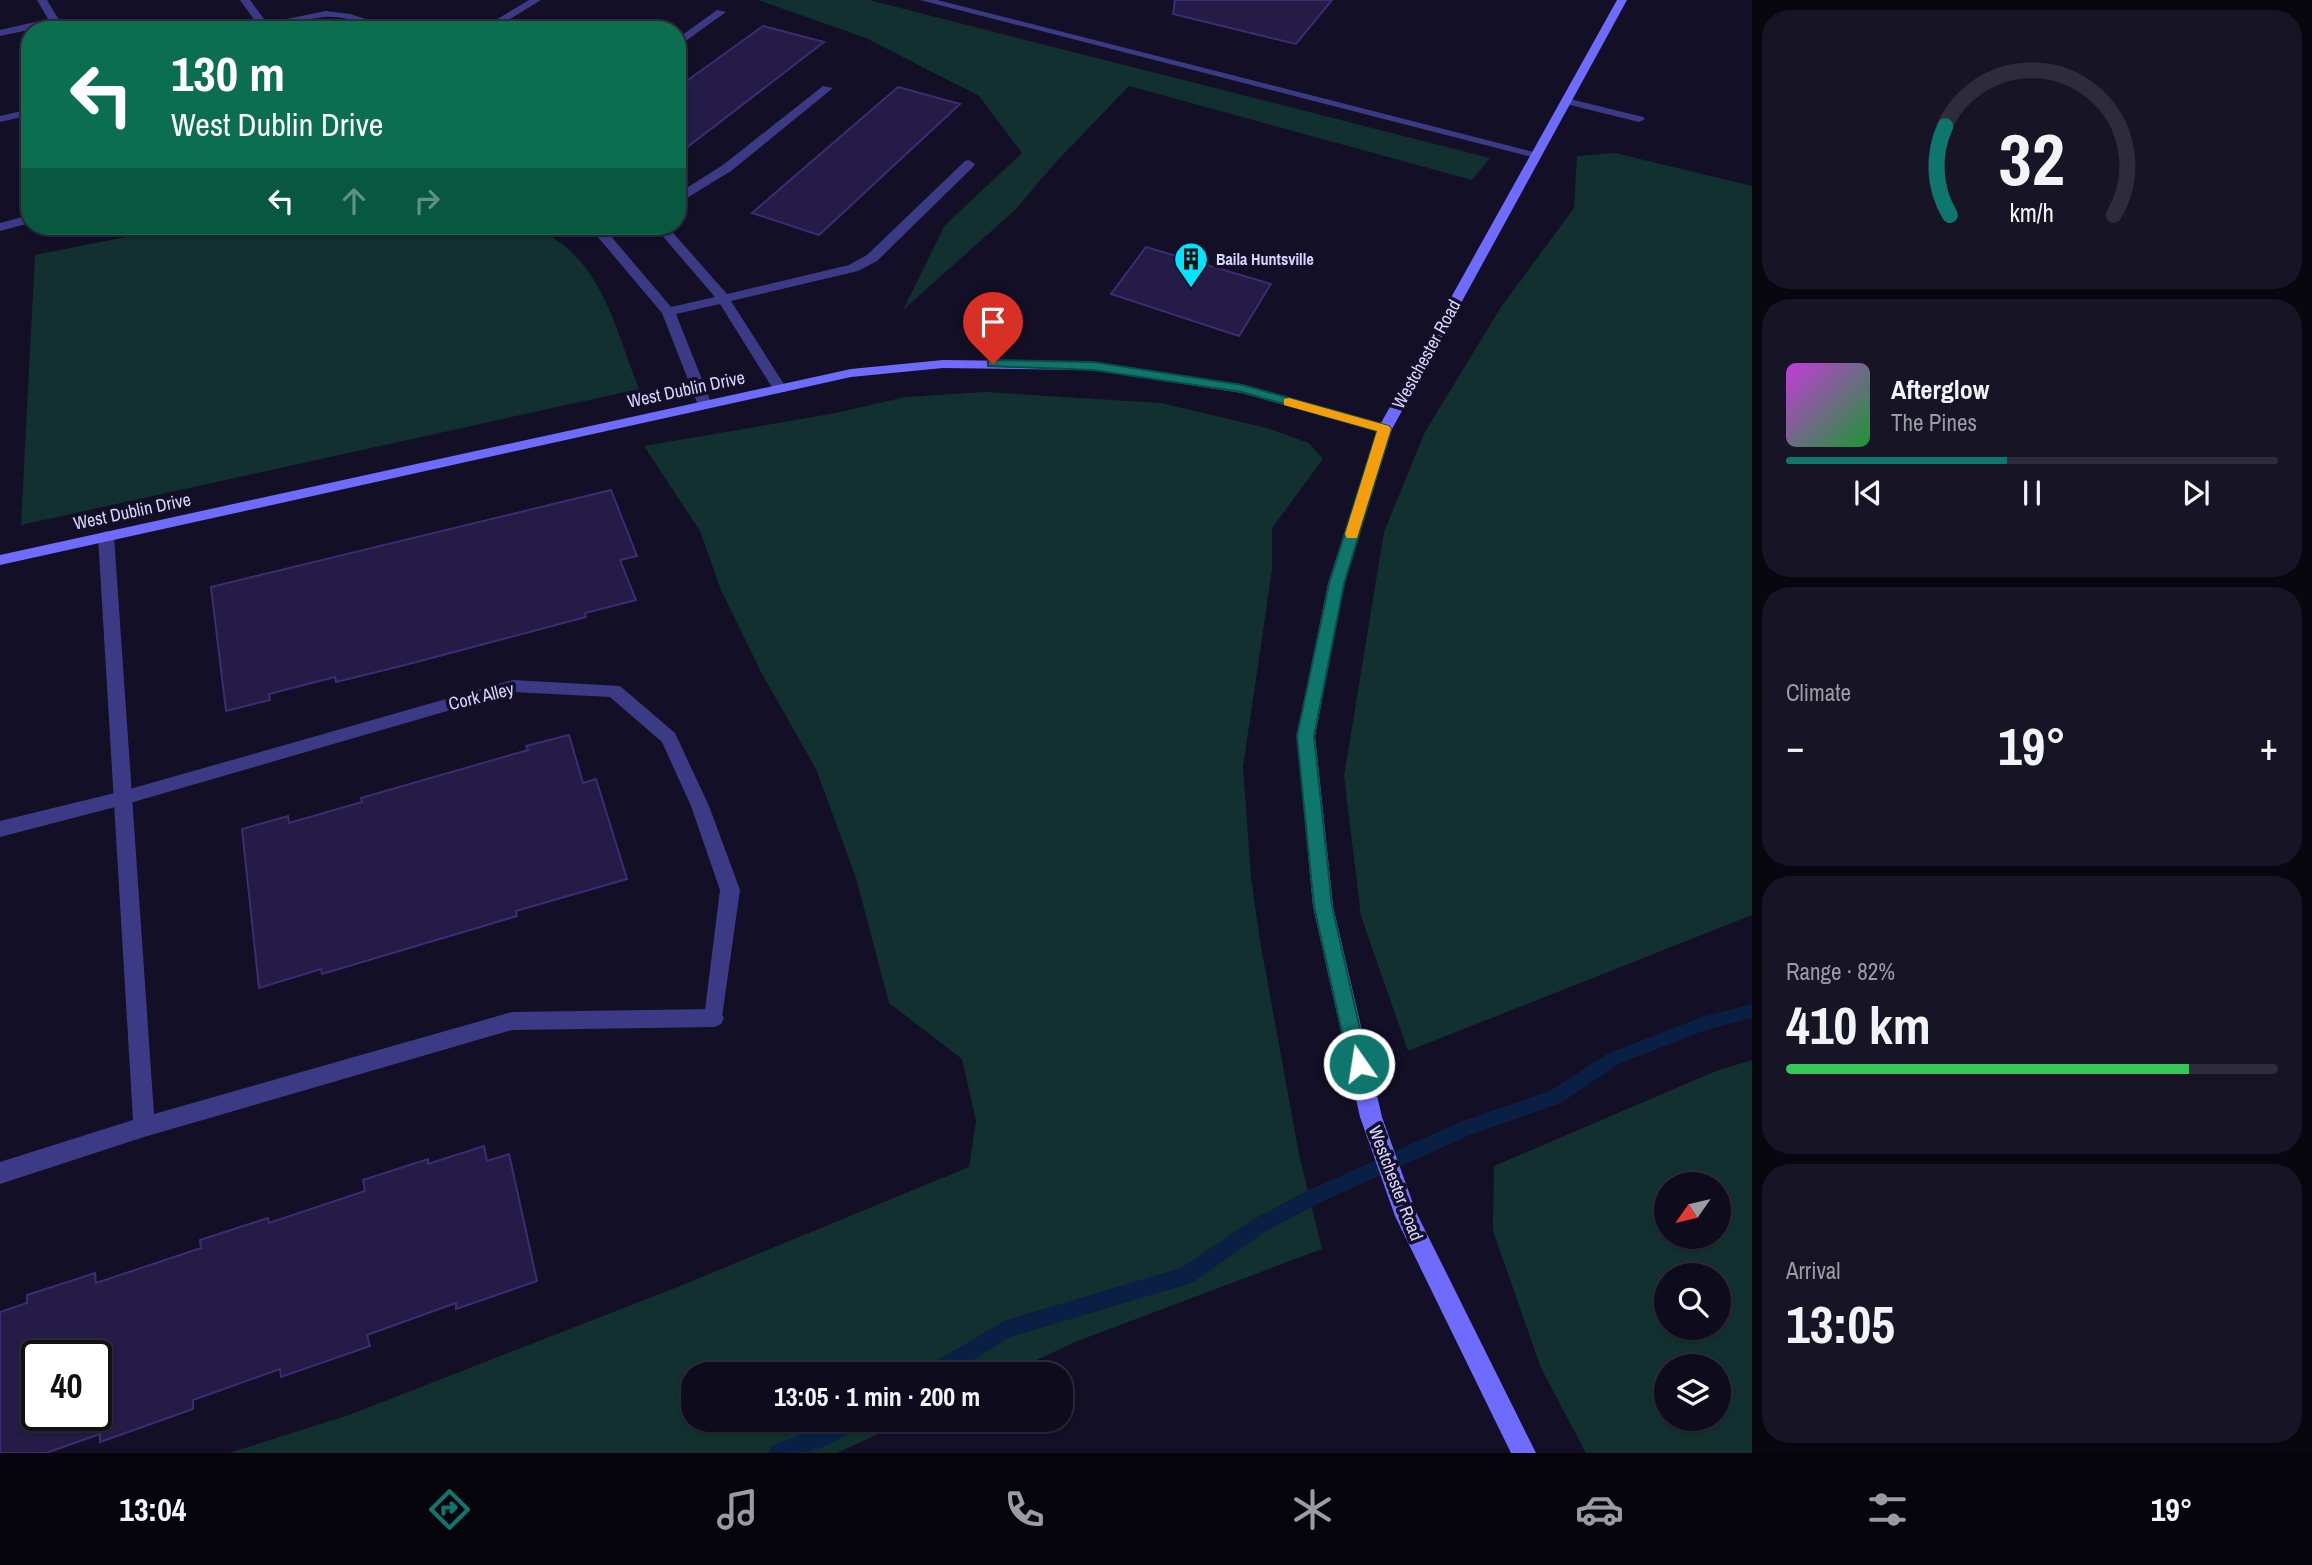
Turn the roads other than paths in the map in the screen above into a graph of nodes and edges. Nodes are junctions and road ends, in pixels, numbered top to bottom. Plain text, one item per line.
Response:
1 (42, 0) edge
2 (245, 0) edge
3 (341, 0) edge
4 (536, 0) edge
5 (925, 0) edge
6 (1622, 0) edge
7 (721, 12) dead end
8 (326, 14) junction
9 (55, 21) edge
10 (260, 21) edge
11 (290, 21) edge
12 (364, 21) edge
13 (500, 21) edge
14 (21, 30) edge
15 (0, 33) edge
16 (686, 37) edge
17 (827, 88) dead end
18 (1566, 101) junction
19 (21, 114) edge
20 (1639, 118) dead end
21 (0, 119) edge
22 (1536, 154) junction
23 (969, 164) dead end
24 (686, 194) edge
25 (21, 221) edge
26 (0, 227) edge
27 (601, 235) edge
28 (668, 235) edge
29 (723, 298) junction
30 (668, 312) junction
31 (780, 389) junction
32 (705, 405) junction
33 (1385, 429) junction
34 (106, 536) junction
35 (0, 560) edge
36 (123, 798) junction
37 (0, 829) edge
38 (144, 1127) junction
39 (0, 1173) edge
40 (1524, 1453) edge

1 - 9 street
2 - 10 street
3 - 8 street
4 - 13 street
5 - 22 street
6 - 18 street, Westchester Road
7 - 16 street
8 - 11 street
8 - 12 street
14 - 15 street
17 - 24 street
18 - 20 street
18 - 22 street, Westchester Road
19 - 21 street
22 - 33 street, Westchester Road
23 - 29 street
25 - 26 street
27 - 30 street
28 - 29 street
29 - 30 street
29 - 31 street
30 - 32 street
31 - 32 street, West Dublin Drive
31 - 33 street, West Dublin Drive
32 - 34 street, West Dublin Drive
33 - 40 street, Westchester Road
34 - 35 street, West Dublin Drive
34 - 36 street
36 - 37 street, Cork Alley
36 - 38 street
36 - 38 street, Cork Alley
38 - 39 street

